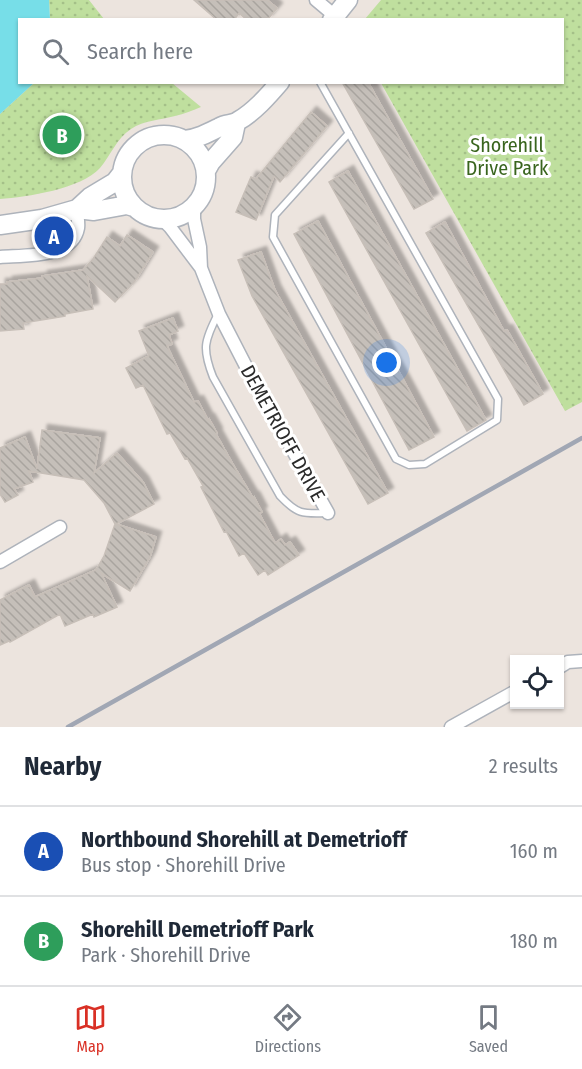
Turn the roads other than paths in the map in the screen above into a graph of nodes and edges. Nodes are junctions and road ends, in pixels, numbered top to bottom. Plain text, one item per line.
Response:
1 (316, 0) edge
2 (348, 0) edge
3 (333, 18) edge
4 (278, 84) edge
5 (321, 84) edge
6 (236, 123) junction
7 (349, 133) junction
8 (185, 140) junction
9 (206, 171) junction
10 (122, 173) junction
11 (134, 207) junction
12 (194, 207) junction
13 (77, 209) junction
14 (162, 219) junction
15 (0, 225) edge
16 (0, 257) edge
17 (201, 268) junction
18 (219, 314) junction
19 (328, 513) joint
20 (60, 527) dead end
21 (0, 562) edge
22 (582, 661) edge
23 (564, 664) edge
24 (510, 694) edge
25 (451, 727) edge

1 - 3 street
2 - 3 street
4 - 6 street
5 - 7 lane
6 - 8 street
6 - 9 street
7 - 7 lane
8 - 9 street
8 - 10 street
9 - 12 street
10 - 11 street
10 - 13 street
11 - 13 street
11 - 14 street
12 - 14 street
12 - 17 street, DEMETRIOFF DRIVE
13 - 15 street
13 - 16 street
14 - 17 street, DEMETRIOFF DRIVE
17 - 18 street, DEMETRIOFF DRIVE
18 - 19 street, DEMETRIOFF DRIVE
18 - 19 lane, DEMETRIOFF DRIVE
20 - 21 street
22 - 23 street
24 - 25 street

